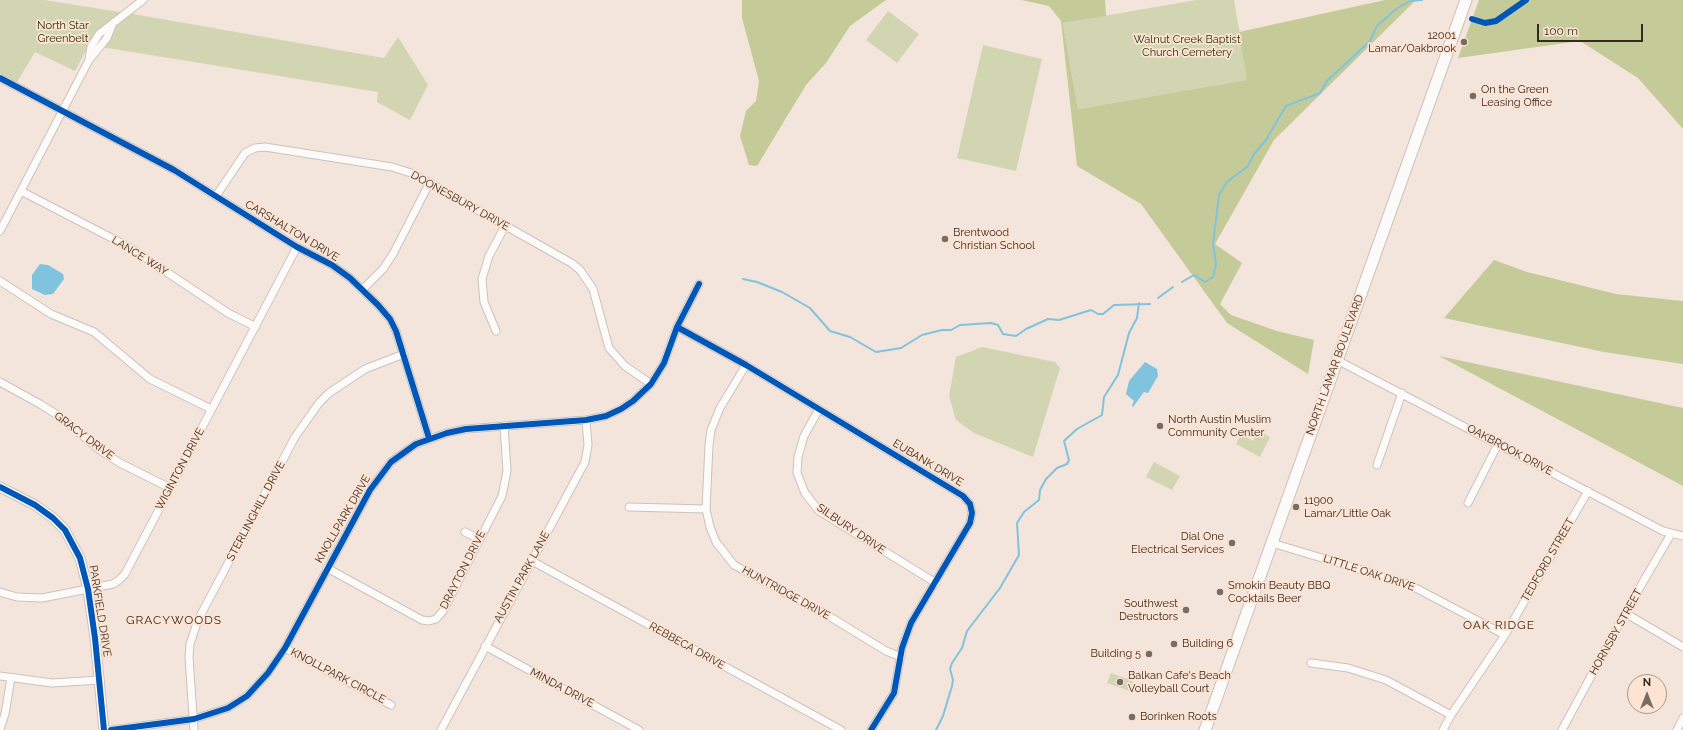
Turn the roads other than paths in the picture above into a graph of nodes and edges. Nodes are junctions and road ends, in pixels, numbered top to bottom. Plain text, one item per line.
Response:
1 (143, 0) edge
2 (1464, 5) edge
3 (0, 78) edge
4 (64, 112) junction
5 (430, 182) junction
6 (21, 191) junction
7 (216, 196) junction
8 (505, 226) junction
9 (0, 232) edge
10 (297, 247) junction
11 (0, 281) edge
12 (699, 284) dead end
13 (362, 290) junction
14 (256, 327) junction
15 (677, 327) junction
16 (496, 331) dead end
17 (404, 354) junction
18 (1337, 360) junction
19 (746, 365) junction
20 (0, 382) edge
21 (651, 384) junction
22 (1402, 393) junction
23 (818, 409) junction
24 (211, 410) junction
25 (586, 420) junction
26 (504, 426) junction
27 (429, 438) junction
28 (1498, 444) junction
29 (1377, 465) dead end
30 (0, 487) edge
31 (170, 488) junction
32 (1588, 491) junction
33 (1468, 503) dead end
34 (629, 507) dead end
35 (706, 509) junction
36 (465, 532) dead end
37 (1671, 534) junction
38 (1683, 536) edge
39 (479, 539) junction
40 (1272, 543) junction
41 (532, 561) junction
42 (327, 568) junction
43 (936, 583) junction
44 (88, 589) junction
45 (0, 592) edge
46 (1625, 613) junction
47 (1505, 635) junction
48 (484, 646) junction
49 (1683, 647) edge
50 (285, 648) junction
51 (901, 657) junction
52 (1311, 663) dead end
53 (0, 676) edge
54 (11, 678) junction
55 (100, 680) junction
56 (391, 705) dead end
57 (1451, 714) junction
58 (1683, 718) edge
59 (194, 719) junction
60 (0, 729) edge
61 (104, 730) edge
62 (111, 730) edge
63 (194, 730) edge
64 (441, 730) edge
65 (639, 730) edge
66 (841, 730) edge
67 (871, 730) edge
68 (1205, 730) edge
69 (1443, 730) edge
70 (1562, 730) edge
71 (1677, 730) edge

1 - 4 street
2 - 18 main road, NORTH LAMAR BOULEVARD
3 - 4 street, CARSHALTON DRIVE
4 - 6 street
4 - 7 street, CARSHALTON DRIVE
5 - 7 street, DOONESBURY DRIVE
5 - 8 street, DOONESBURY DRIVE
5 - 13 street
6 - 9 street
6 - 14 street, LANCE WAY
7 - 10 street, CARSHALTON DRIVE
8 - 16 street
8 - 21 street, DOONESBURY DRIVE
10 - 13 street, CARSHALTON DRIVE
10 - 14 street, WIGINTON DRIVE
11 - 24 street
12 - 15 street, KNOLLPARK DRIVE
13 - 17 street, CARSHALTON DRIVE
14 - 24 street, WIGINTON DRIVE
15 - 19 street, EUBANK DRIVE
15 - 21 street, KNOLLPARK DRIVE
17 - 27 street, CARSHALTON DRIVE
17 - 59 street, STERLINGHILL DRIVE
18 - 22 street, OAKBROOK DRIVE
18 - 40 main road, NORTH LAMAR BOULEVARD
19 - 23 street, EUBANK DRIVE
19 - 35 street, HUNTRIDGE DRIVE
20 - 31 street, GRACY DRIVE
21 - 25 street, KNOLLPARK DRIVE
22 - 28 street, OAKBROOK DRIVE
22 - 29 street
23 - 43 street, SILBURY DRIVE
23 - 43 street, EUBANK DRIVE
24 - 31 street, WIGINTON DRIVE
25 - 26 street, KNOLLPARK DRIVE
25 - 41 street, AUSTIN PARK LANE
26 - 27 street, KNOLLPARK DRIVE
26 - 39 street, DRAYTON DRIVE
27 - 42 street, KNOLLPARK DRIVE
28 - 32 street, OAKBROOK DRIVE
28 - 33 street
30 - 44 street, PARKFIELD DRIVE
31 - 44 street, WIGINTON DRIVE
32 - 37 street, OAKBROOK DRIVE
32 - 47 street, TEDFORD STREET
34 - 35 street
35 - 51 street, HUNTRIDGE DRIVE
36 - 39 street
37 - 38 street, OAKBROOK DRIVE
37 - 46 street, HORNSBY STREET
39 - 42 street, DRAYTON DRIVE
40 - 47 street, LITTLE OAK DRIVE
40 - 68 main road, NORTH LAMAR BOULEVARD
41 - 48 street, AUSTIN PARK LANE
41 - 66 street, REBBECA DRIVE
42 - 50 street, KNOLLPARK DRIVE
43 - 51 street, EUBANK DRIVE
44 - 45 street, WIGINTON DRIVE
44 - 55 street, PARKFIELD DRIVE
46 - 49 street
46 - 70 street, HORNSBY STREET
47 - 57 street, TEDFORD STREET
48 - 64 street, AUSTIN PARK LANE
48 - 65 street, MINDA DRIVE
50 - 56 street, KNOLLPARK CIRCLE
50 - 59 street, KNOLLPARK DRIVE
51 - 67 street, EUBANK DRIVE
52 - 57 street
53 - 54 street
54 - 55 street
54 - 60 street
55 - 61 street, PARKFIELD DRIVE
57 - 69 street, TEDFORD STREET
58 - 71 street
59 - 62 street, KNOLLPARK DRIVE
59 - 63 street, STERLINGHILL DRIVE

